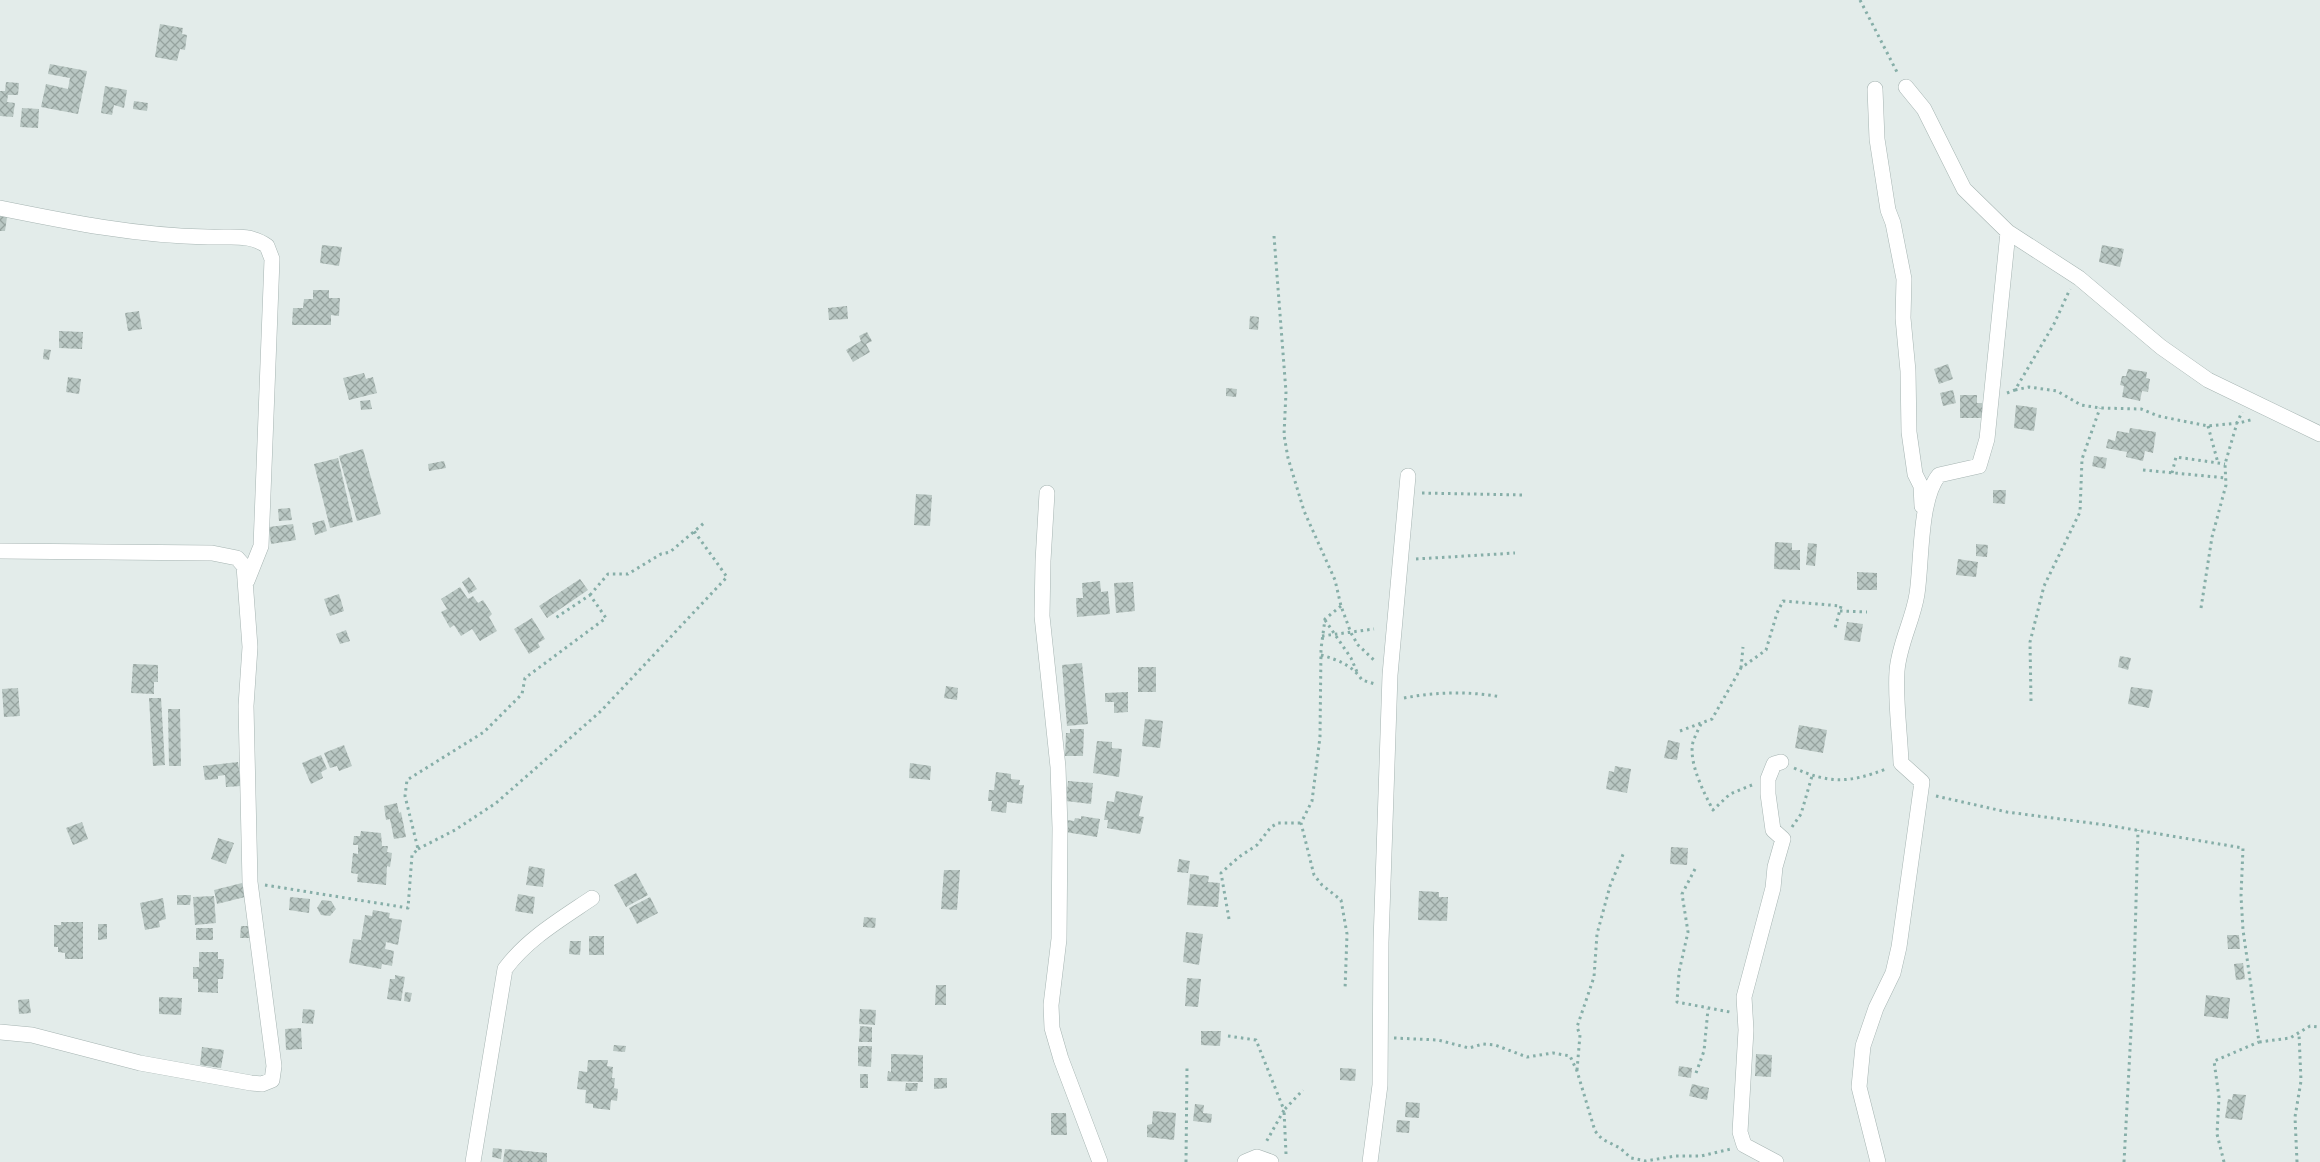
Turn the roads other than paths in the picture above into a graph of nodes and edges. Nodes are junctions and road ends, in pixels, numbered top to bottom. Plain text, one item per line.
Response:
1 (1906, 87) road end
2 (1875, 89) dead end
3 (0, 208) edge
4 (2008, 232) junction
5 (2320, 434) edge
6 (1915, 474) junction
7 (1939, 475) junction
8 (1408, 476) dead end
9 (1047, 493) dead end
10 (1924, 525) junction
11 (0, 551) edge
12 (246, 583) junction
13 (1776, 767) road end
14 (592, 898) dead end
15 (0, 1032) edge
16 (473, 1162) edge
17 (1100, 1162) edge
18 (1370, 1162) edge
19 (1776, 1162) edge
20 (1878, 1162) edge

1 - 4 street
2 - 6 street
3 - 12 street
4 - 5 street
4 - 7 street
6 - 7 street
6 - 10 street
7 - 10 street
8 - 18 street
9 - 17 street
10 - 20 street
11 - 12 street
12 - 15 street
13 - 19 street
14 - 16 street

